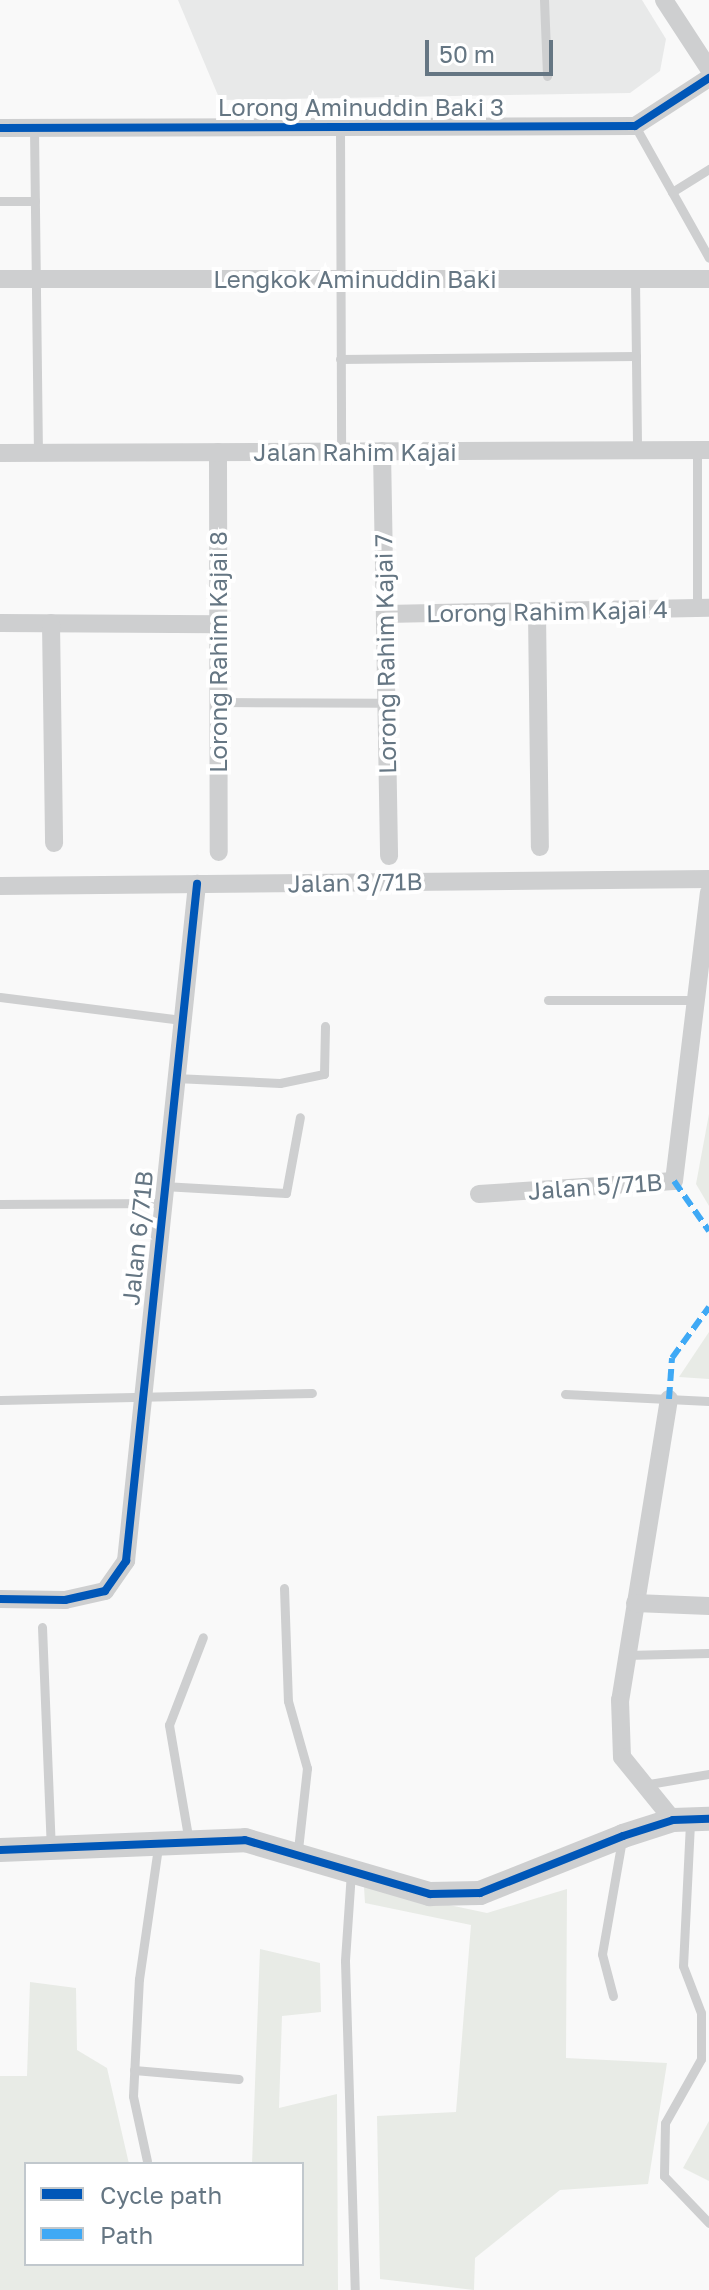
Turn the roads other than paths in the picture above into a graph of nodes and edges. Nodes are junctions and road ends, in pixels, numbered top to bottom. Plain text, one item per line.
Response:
1 (544, 0) edge
2 (666, 1) edge
3 (709, 69) edge
4 (547, 76) dead end
5 (709, 78) edge
6 (635, 126) junction
7 (340, 127) junction
8 (0, 128) edge
9 (34, 128) junction
10 (709, 169) edge
11 (672, 192) junction
12 (0, 201) edge
13 (35, 201) junction
14 (709, 258) edge
15 (0, 279) edge
16 (36, 279) junction
17 (340, 279) junction
18 (635, 279) junction
19 (709, 279) edge
20 (636, 356) junction
21 (340, 359) junction
22 (703, 450) edge
23 (341, 451) junction
24 (382, 451) junction
25 (637, 451) junction
26 (218, 452) junction
27 (0, 453) edge
28 (38, 453) junction
29 (703, 608) edge
30 (537, 612) junction
31 (385, 614) junction
32 (0, 623) edge
33 (51, 623) junction
34 (218, 624) junction
35 (219, 702) junction
36 (386, 703) junction
37 (54, 843) dead end
38 (540, 847) dead end
39 (219, 852) dead end
40 (389, 856) dead end
41 (709, 879) edge
42 (197, 884) junction
43 (0, 886) edge
44 (709, 893) edge
45 (0, 997) edge
46 (548, 1000) dead end
47 (696, 1000) junction
48 (182, 1020) junction
49 (325, 1026) dead end
50 (175, 1078) junction
51 (300, 1117) dead end
52 (479, 1194) dead end
53 (162, 1195) junction
54 (0, 1204) edge
55 (312, 1393) dead end
56 (140, 1394) junction
57 (565, 1394) dead end
58 (669, 1399) junction
59 (0, 1400) edge
60 (709, 1401) edge
61 (284, 1588) dead end
62 (0, 1599) edge
63 (635, 1603) junction
64 (709, 1606) edge
65 (42, 1627) dead end
66 (203, 1637) dead end
67 (709, 1653) edge
68 (626, 1655) junction
69 (709, 1774) edge
70 (643, 1785) junction
71 (691, 1819) edge
72 (623, 1836) junction
73 (189, 1842) junction
74 (158, 1843) junction
75 (51, 1848) junction
76 (0, 1850) edge
77 (298, 1850) junction
78 (352, 1868) junction
79 (613, 1996) dead end
80 (705, 2015) edge
81 (134, 2070) junction
82 (239, 2079) dead end
83 (147, 2161) dead end
84 (709, 2223) edge
85 (355, 2290) edge

1 - 4 lane
2 - 3 street
5 - 6 street
6 - 7 street, Lorong Aminuddin Baki 3
6 - 11 lane
7 - 9 street, Lorong Aminuddin Baki 3
7 - 17 lane
8 - 9 street, Lorong Aminuddin Baki 3
9 - 13 lane
10 - 11 lane
11 - 14 lane
12 - 13 lane
13 - 16 lane
15 - 16 street, Lengkok Aminuddin Baki
16 - 17 street, Lengkok Aminuddin Baki
16 - 28 lane
17 - 18 street, Lengkok Aminuddin Baki
17 - 21 lane
18 - 19 street, Lengkok Aminuddin Baki
18 - 20 lane
20 - 21 lane
20 - 25 lane
21 - 23 lane
22 - 25 street, Jalan Rahim Kajai
22 - 29 lane
23 - 24 street, Jalan Rahim Kajai
23 - 26 street, Jalan Rahim Kajai
24 - 25 street, Jalan Rahim Kajai
24 - 31 street, Lorong Rahim Kajai 7
26 - 28 street, Jalan Rahim Kajai
26 - 34 street, Lorong Rahim Kajai 8
27 - 28 street, Jalan Rahim Kajai
29 - 30 street, Lorong Rahim Kajai 4
30 - 31 street, Lorong Rahim Kajai 4
30 - 38 street
31 - 36 street, Lorong Rahim Kajai 7
32 - 33 street
33 - 34 street
33 - 37 street
34 - 35 street, Lorong Rahim Kajai 8
35 - 36 lane
35 - 39 street, Lorong Rahim Kajai 8
36 - 40 street, Lorong Rahim Kajai 7
41 - 42 street, Jalan 3/71B
42 - 43 street, Jalan 3/71B
42 - 48 street, Jalan 6/71B
44 - 47 street, Jalan 5/71B
45 - 48 lane
46 - 47 lane
47 - 52 street, Jalan 5/71B
48 - 50 street, Jalan 6/71B
49 - 50 lane
50 - 53 street, Jalan 6/71B
51 - 53 lane
53 - 54 lane
53 - 56 street, Jalan 6/71B
55 - 56 lane
56 - 59 lane
56 - 62 street, Jalan 6/71B
57 - 58 lane
58 - 60 lane
58 - 63 street
61 - 77 lane
63 - 64 street
63 - 68 street
65 - 75 lane
66 - 73 lane
67 - 68 lane
68 - 70 street
69 - 70 lane
70 - 71 street
71 - 72 street
71 - 80 lane
72 - 78 street
72 - 79 lane
73 - 74 street
73 - 77 street
74 - 75 street
74 - 81 lane
75 - 76 street
77 - 78 street
78 - 85 lane
80 - 84 lane
81 - 82 lane
81 - 83 lane

